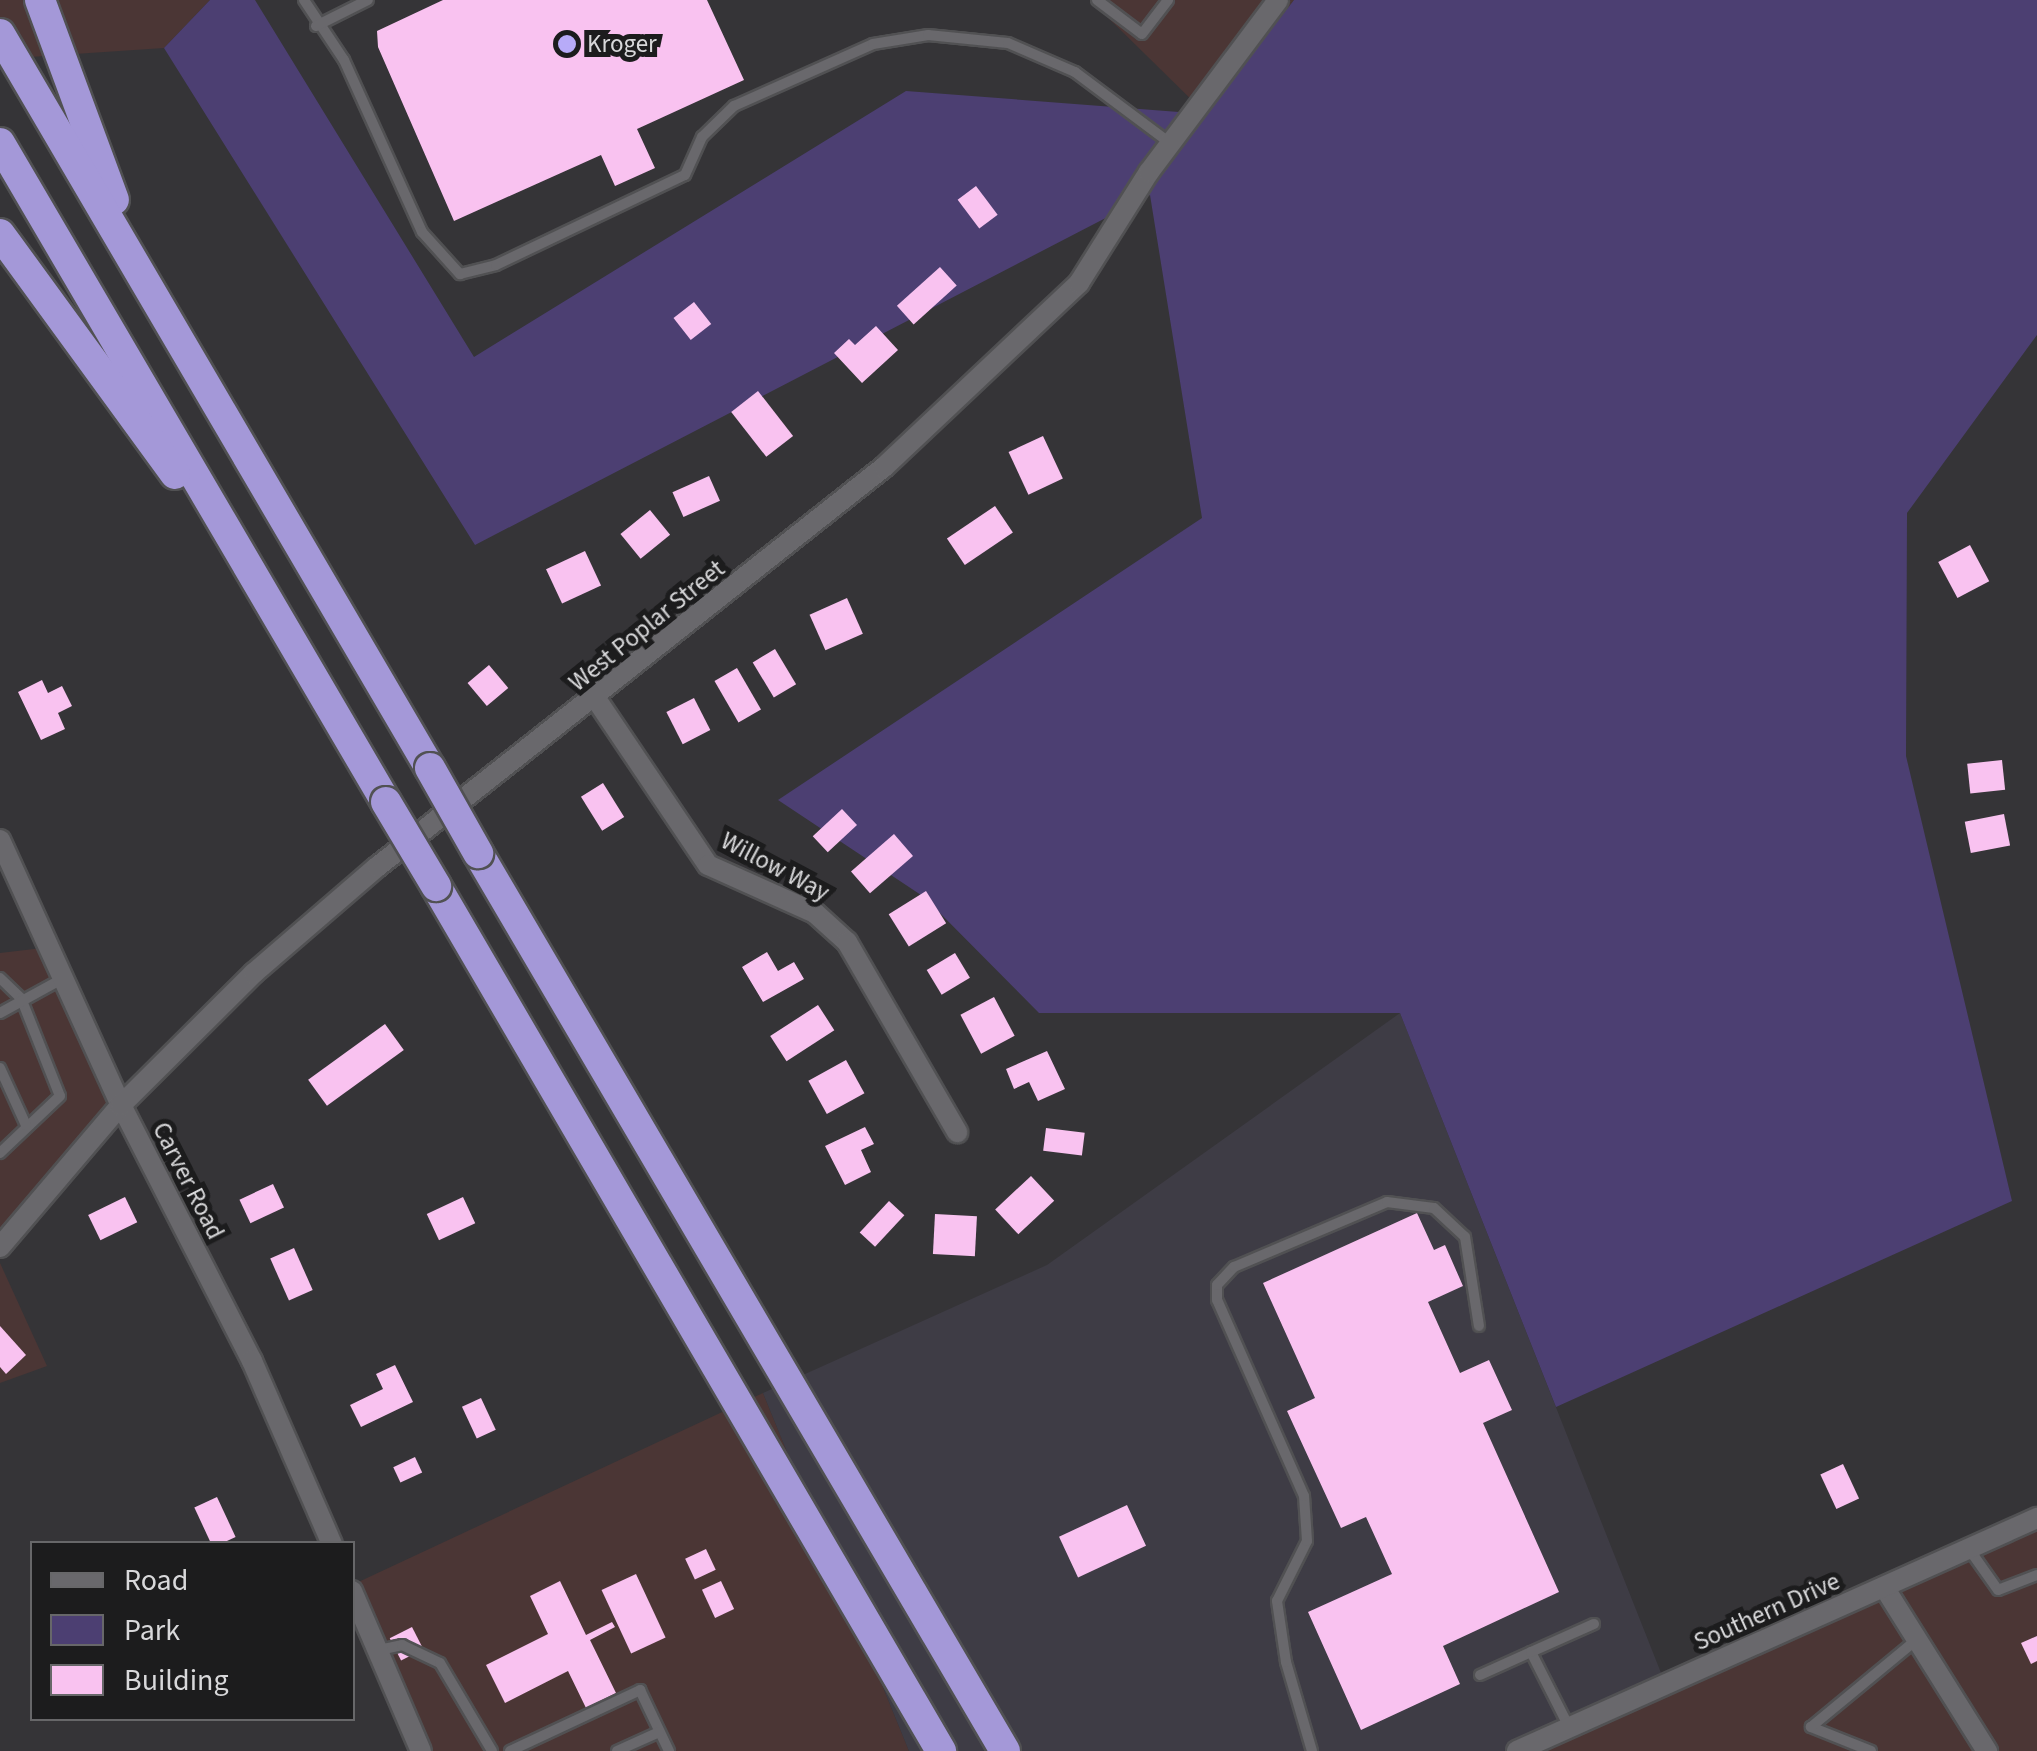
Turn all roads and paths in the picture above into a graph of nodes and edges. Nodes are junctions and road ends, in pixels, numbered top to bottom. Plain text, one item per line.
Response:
1 (40, 0) edge
2 (304, 0) edge
3 (368, 0) edge
4 (1097, 0) edge
5 (1168, 0) edge
6 (1278, 0) edge
7 (316, 26) junction
8 (0, 34) edge
9 (0, 143) edge
10 (1170, 144) junction
11 (0, 234) edge
12 (143, 278) junction
13 (253, 583) junction
14 (596, 699) junction
15 (0, 840) edge
16 (64, 977) junction
17 (0, 978) edge
18 (21, 998) junction
19 (0, 1013) edge
20 (42, 1049) junction
21 (28, 1056) dead end
22 (4, 1067) edge
23 (51, 1072) junction
24 (38, 1079) dead end
25 (120, 1104) junction
26 (26, 1126) junction
27 (957, 1132) dead end
28 (0, 1153) edge
29 (0, 1247) edge
30 (1478, 1326) dead end
31 (2037, 1518) edge
32 (331, 1541) edge
33 (1969, 1548) junction
34 (2037, 1574) edge
35 (1884, 1586) junction
36 (355, 1598) edge
37 (1594, 1624) dead end
38 (1917, 1639) junction
39 (378, 1650) junction
40 (1531, 1652) junction
41 (1480, 1675) dead end
42 (1570, 1728) junction
43 (659, 1732) junction
44 (1868, 1750) edge
45 (421, 1751) edge
46 (492, 1751) edge
47 (510, 1751) edge
48 (617, 1751) edge
49 (669, 1751) edge
50 (942, 1751) edge
51 (1006, 1751) edge
52 (1312, 1751) edge
53 (1517, 1751) edge
54 (1987, 1751) edge

1 - 12 highway
2 - 7 lane
3 - 7 lane
4 - 5 lane
6 - 10 street, West Poplar Street
7 - 10 lane
8 - 12 highway
9 - 13 highway
10 - 14 street, West Poplar Street
11 - 13 highway
12 - 51 highway, bridge
13 - 50 highway, bridge
14 - 25 street, West Poplar Street
14 - 27 street, Willow Way
15 - 16 street, Carver Road
16 - 18 lane
16 - 25 street, Carver Road
17 - 18 lane
18 - 19 lane
18 - 20 lane
20 - 21 lane
20 - 23 lane
22 - 26 lane
23 - 24 lane
23 - 26 lane
25 - 29 street, West Poplar Street
25 - 32 street, Carver Road
26 - 28 lane
30 - 52 lane
31 - 33 street, Southern Drive
33 - 34 lane
33 - 35 street, Southern Drive
35 - 38 street
35 - 42 street, Southern Drive
36 - 39 street
37 - 40 lane
38 - 44 lane
38 - 54 street
39 - 45 street
39 - 46 lane
40 - 41 lane
40 - 42 lane
42 - 53 street, Southern Drive
43 - 47 lane
43 - 48 lane
43 - 49 lane

